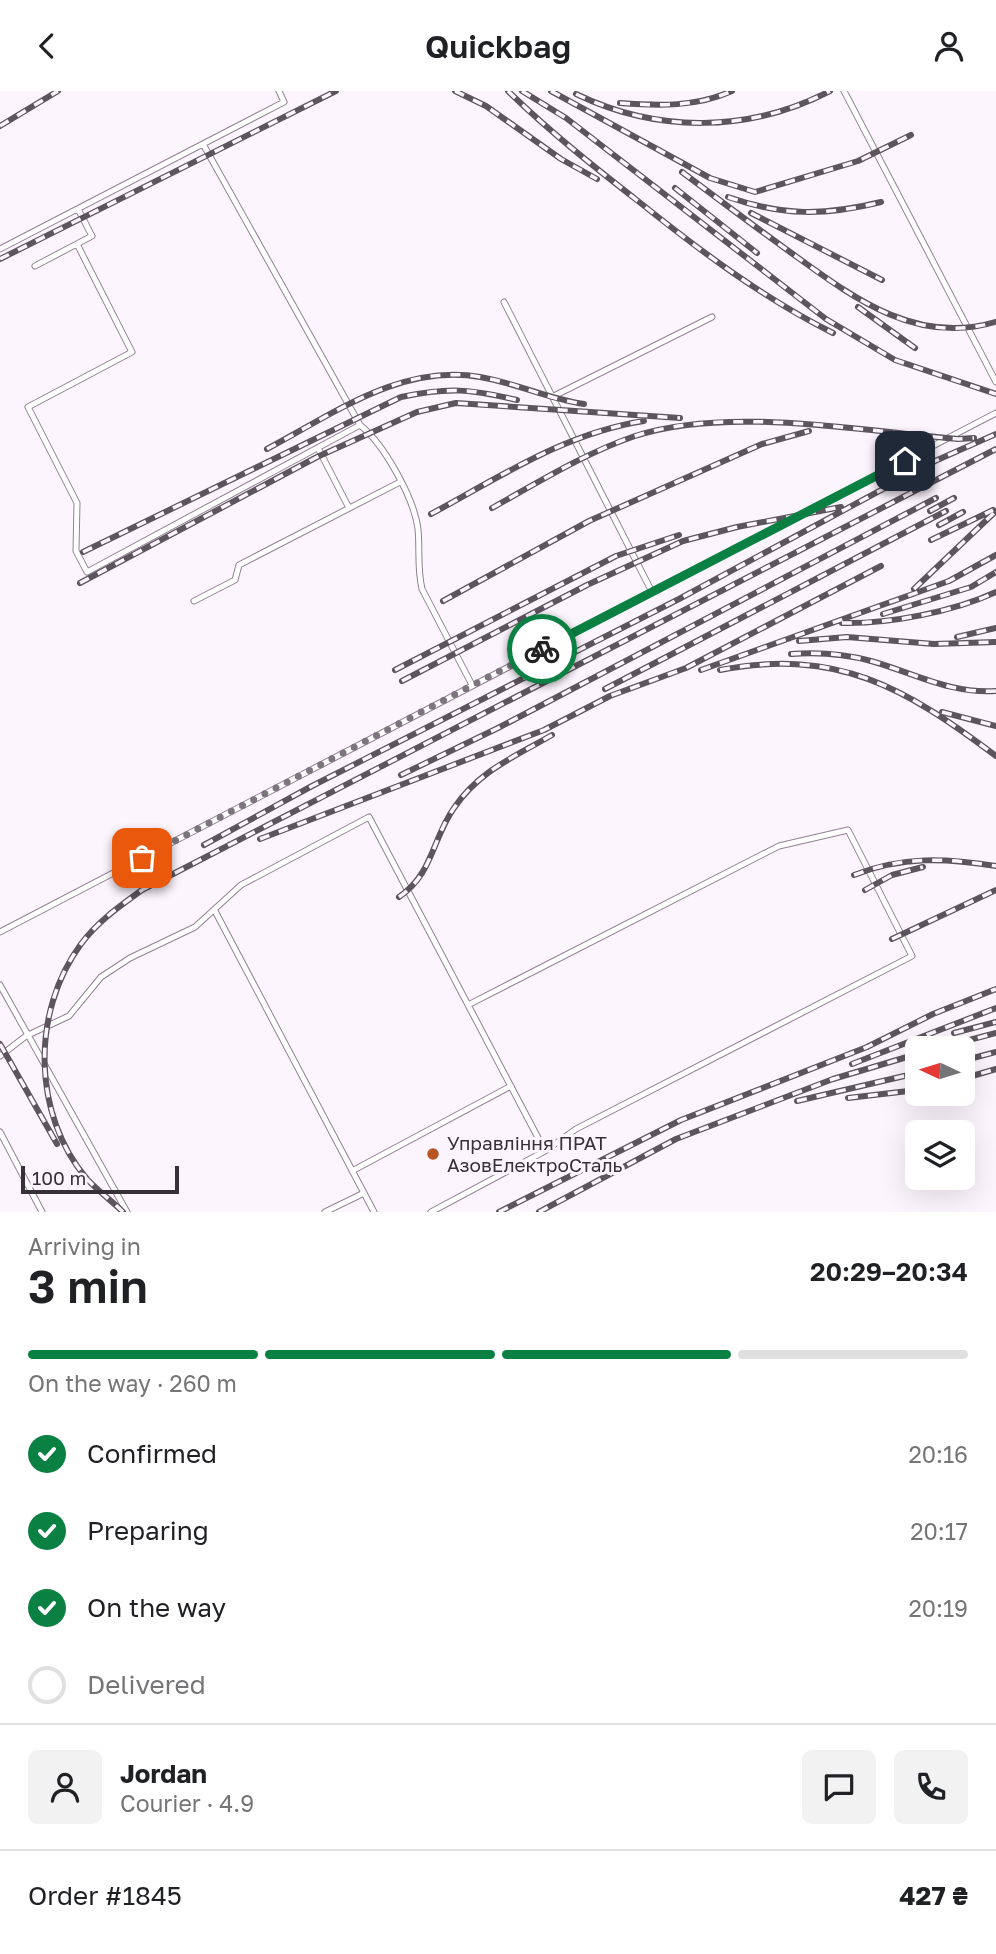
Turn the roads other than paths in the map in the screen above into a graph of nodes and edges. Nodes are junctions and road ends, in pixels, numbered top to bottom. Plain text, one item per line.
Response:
1 (279, 91) edge
2 (844, 91) edge
3 (203, 144) junction
4 (78, 209) junction
5 (77, 244) junction
6 (0, 249) edge
7 (35, 266) dead end
8 (504, 302) dead end
9 (712, 317) dead end
10 (996, 382) edge
11 (552, 397) junction
12 (996, 413) edge
13 (360, 425) junction
14 (318, 448) junction
15 (400, 482) junction
16 (349, 508) junction
17 (652, 592) junction
18 (194, 601) dead end
19 (472, 685) junction
20 (215, 911) junction
21 (0, 932) edge
22 (0, 985) edge
23 (468, 1006) junction
24 (26, 1035) junction
25 (0, 1056) edge
26 (511, 1086) junction
27 (0, 1132) edge
28 (545, 1151) junction
29 (352, 1171) junction
30 (363, 1193) junction
31 (42, 1212) edge
32 (127, 1212) edge
33 (325, 1212) edge
34 (374, 1212) edge
35 (431, 1212) edge

1 - 3 lane
2 - 10 lane
3 - 4 lane
3 - 13 lane
4 - 5 lane
4 - 6 lane
5 - 7 lane
5 - 14 lane
8 - 11 lane
9 - 11 lane
11 - 17 lane
12 - 17 lane
13 - 14 lane
13 - 15 lane
14 - 16 lane
15 - 16 lane
15 - 19 lane
16 - 18 lane
17 - 19 lane
19 - 21 lane
20 - 23 lane
20 - 24 lane
20 - 29 lane
22 - 24 lane
23 - 26 lane
23 - 28 lane
24 - 25 lane
24 - 32 lane
26 - 28 lane
26 - 29 lane
27 - 31 lane
28 - 35 lane
29 - 30 lane
30 - 33 lane
30 - 34 lane

